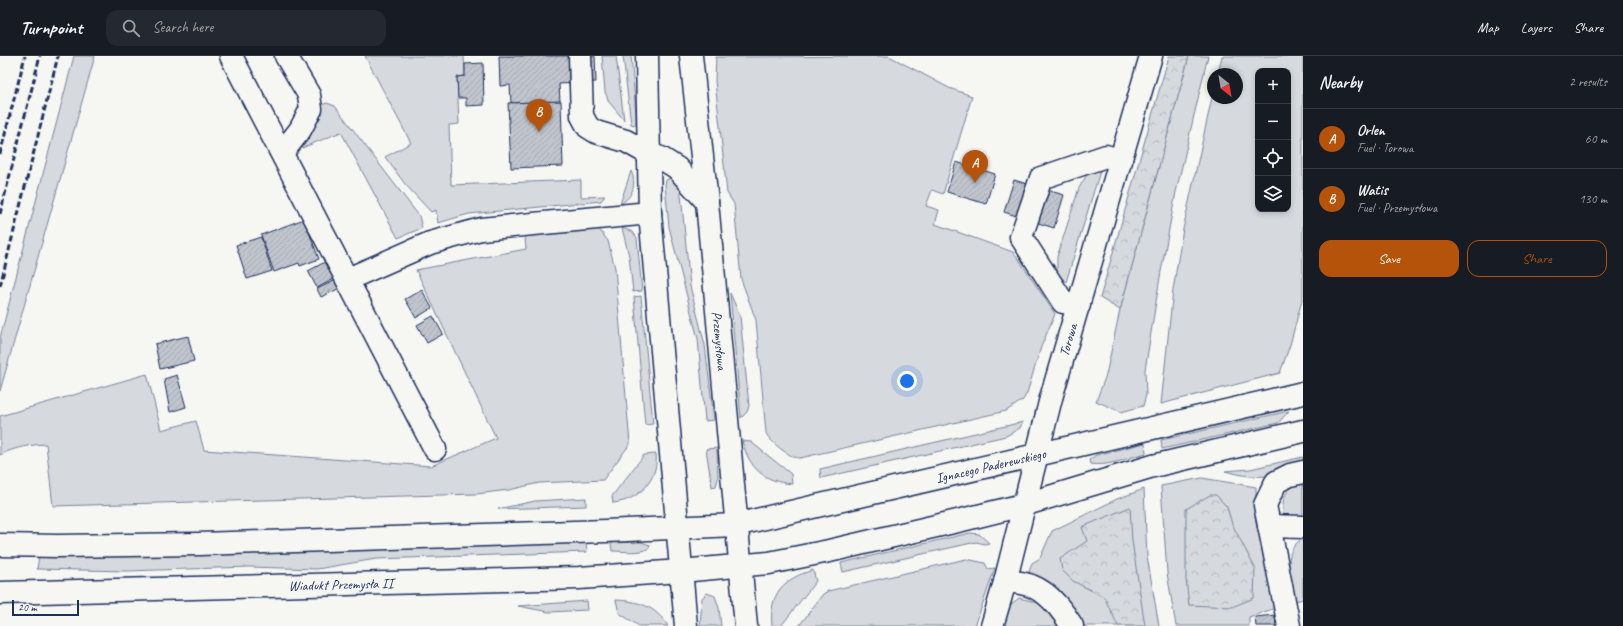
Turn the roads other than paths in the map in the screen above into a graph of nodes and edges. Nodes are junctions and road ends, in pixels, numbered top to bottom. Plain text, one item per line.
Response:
1 (231, 56) edge
2 (286, 56) edge
3 (580, 56) edge
4 (648, 56) edge
5 (691, 56) edge
6 (1152, 56) edge
7 (282, 153) junction
8 (649, 154) junction
9 (1121, 161) junction
10 (707, 202) junction
11 (650, 214) junction
12 (348, 279) junction
13 (1079, 305) junction
14 (1303, 393) edge
15 (1303, 431) edge
16 (435, 449) dead end
17 (1036, 455) junction
18 (1303, 472) edge
19 (1023, 504) junction
20 (735, 525) junction
21 (1269, 526) junction
22 (1303, 527) edge
23 (677, 529) junction
24 (0, 545) edge
25 (739, 566) junction
26 (681, 571) junction
27 (1005, 582) junction
28 (0, 593) edge
29 (686, 626) edge
30 (746, 626) edge
31 (992, 626) edge
32 (1072, 626) edge
33 (1289, 626) edge

1 - 7 main road
2 - 7 main road
3 - 8 main road
4 - 8 main road
5 - 10 main road, Przemysłowa
6 - 9 main road, Torowa
7 - 12 main road
8 - 10 main road
8 - 11 main road
9 - 13 main road, Torowa
9 - 13 main road
10 - 20 main road, Przemysłowa
11 - 12 main road
11 - 23 main road
12 - 16 main road
13 - 17 main road, Torowa
14 - 17 main road, Ignacego Paderewskiego
15 - 19 main road
17 - 19 main road, Torowa
17 - 20 main road, Ignacego Paderewskiego
18 - 21 main road
19 - 25 main road
19 - 27 main road, Torowa
20 - 23 main road, Ignacego Paderewskiego
20 - 25 main road, Przemysłowa
21 - 22 main road
21 - 33 main road
23 - 24 main road
23 - 26 main road
25 - 26 main road
25 - 30 main road, Przemysłowa
26 - 28 main road, Wiadukt Przemysła II
26 - 29 main road
27 - 31 main road, Torowa
27 - 32 main road

